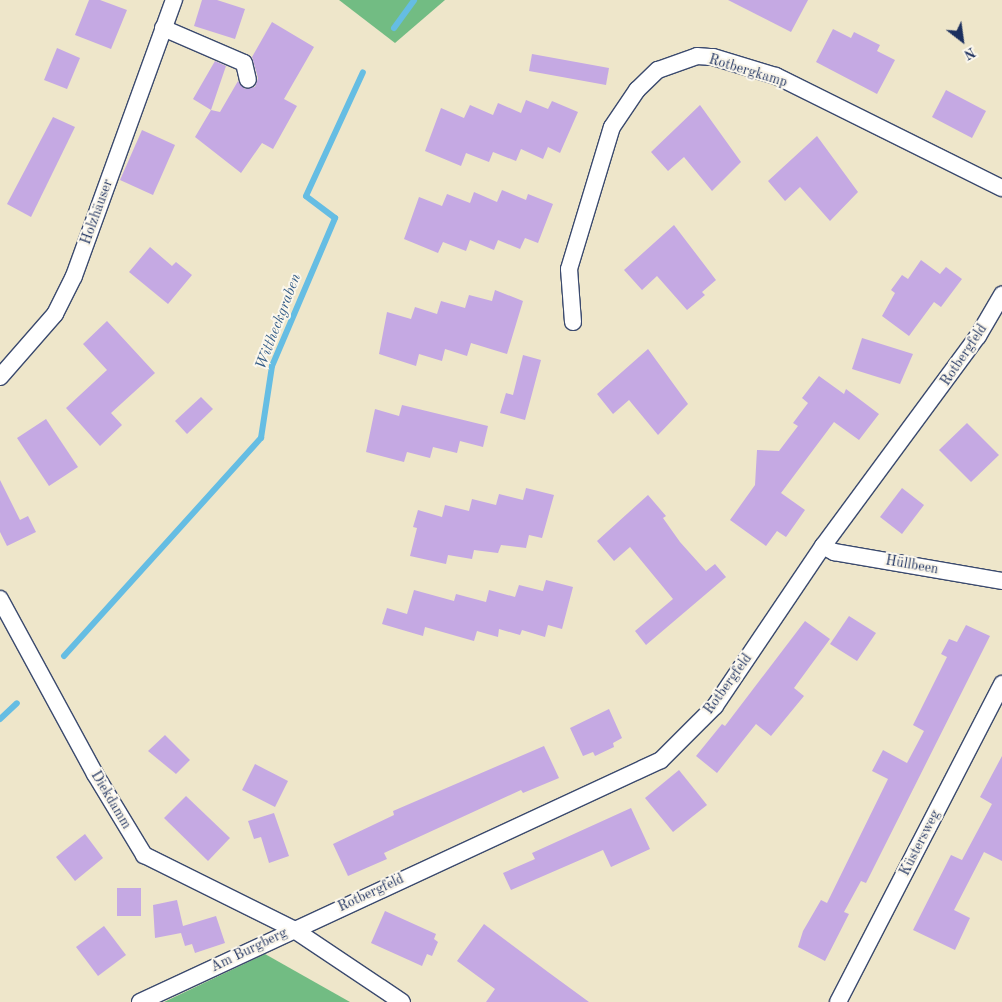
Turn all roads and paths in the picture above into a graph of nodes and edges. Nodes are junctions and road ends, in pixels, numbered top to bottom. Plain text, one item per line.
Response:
1 (174, 0) edge
2 (163, 28) junction
3 (248, 80) dead end
4 (1002, 188) edge
5 (1002, 295) edge
6 (573, 322) dead end
7 (0, 377) edge
8 (823, 546) junction
9 (1002, 581) edge
10 (0, 599) edge
11 (1002, 684) edge
12 (293, 929) junction
13 (140, 1002) edge
14 (402, 1002) edge
15 (838, 1002) edge

1 - 2 street, Holzhäuser
2 - 3 street
2 - 7 street, Holzhäuser
4 - 6 street, Rotbergkamp
5 - 8 street, Rotbergfeld
8 - 9 street, Hüllbeen
8 - 12 street, Rotbergfeld
10 - 12 street, Diekdamm
11 - 15 street, Küstersweg
12 - 13 street, Am Burgberg
12 - 14 street, Am Burgberg

